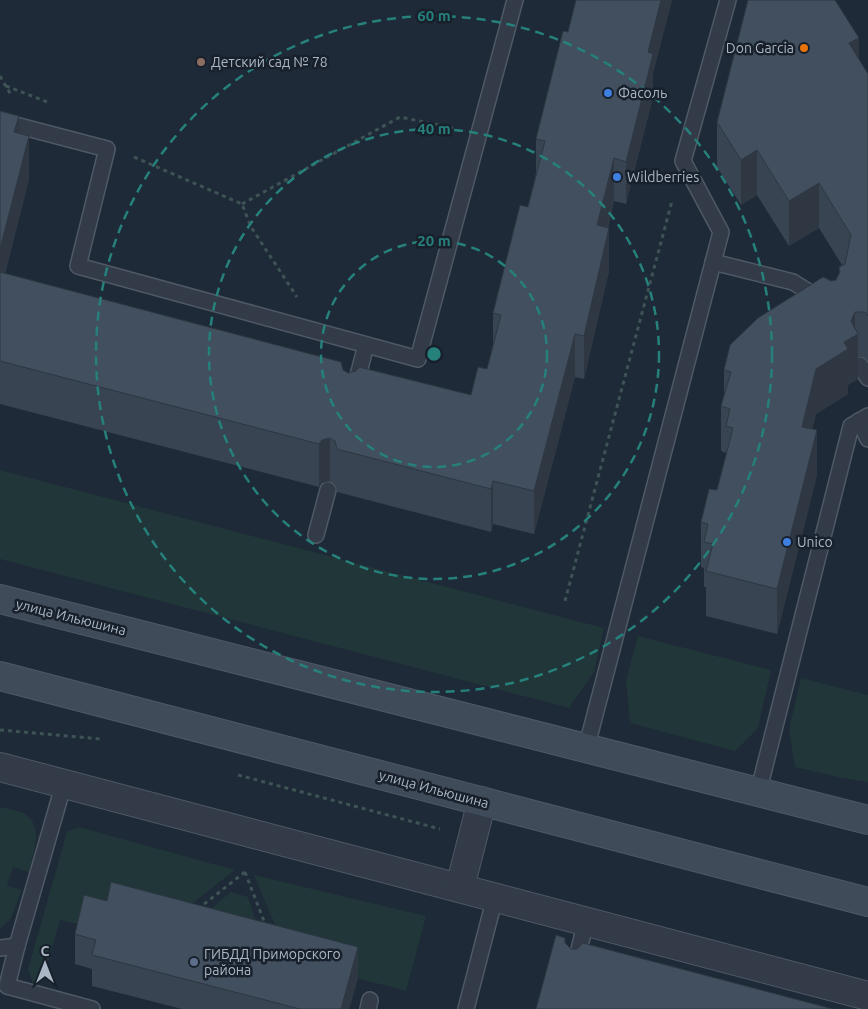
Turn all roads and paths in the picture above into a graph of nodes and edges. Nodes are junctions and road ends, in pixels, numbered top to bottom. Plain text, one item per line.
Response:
1 (515, 0) edge
2 (728, 0) edge
3 (0, 121) edge
4 (480, 134) junction
5 (107, 149) junction
6 (683, 161) junction
7 (242, 204) junction
8 (713, 262) junction
9 (301, 303) dead end
10 (826, 309) edge
11 (366, 345) junction
12 (352, 398) edge
13 (863, 419) edge
14 (868, 439) edge
15 (328, 490) dead end
16 (316, 536) dead end
17 (0, 599) edge
18 (565, 601) dead end
19 (0, 676) edge
20 (0, 730) edge
21 (102, 739) dead end
22 (586, 749) junction
23 (0, 766) edge
24 (235, 775) dead end
25 (64, 783) junction
26 (758, 792) junction
27 (482, 801) junction
28 (868, 820) edge
29 (473, 838) junction
30 (460, 887) junction
31 (495, 897) junction
32 (868, 902) edge
33 (586, 921) junction
34 (180, 923) joint
35 (17, 946) junction
36 (0, 948) edge
37 (574, 971) edge
38 (868, 996) edge
39 (92, 1009) edge
40 (466, 1009) edge

1 - 4 lane
2 - 6 lane
3 - 5 lane
4 - 7 path
4 - 11 lane
5 - 7 path
5 - 11 lane
6 - 8 lane
6 - 18 path
7 - 9 path
8 - 10 lane
8 - 22 lane
11 - 12 lane
13 - 14 lane
13 - 26 lane
15 - 16 lane
17 - 22 main road, улица Ильюшина
19 - 27 main road, улица Ильюшина
20 - 21 path
22 - 26 main road, улица Ильюшина
23 - 25 street
24 - 29 path
25 - 30 street
25 - 35 lane
26 - 28 main road, улица Ильюшина
27 - 29 street
27 - 32 main road, улица Ильюшина
29 - 30 street
30 - 31 street
31 - 33 street
31 - 40 lane
33 - 37 lane
33 - 38 street
34 - 34 path
35 - 36 lane
35 - 39 lane

